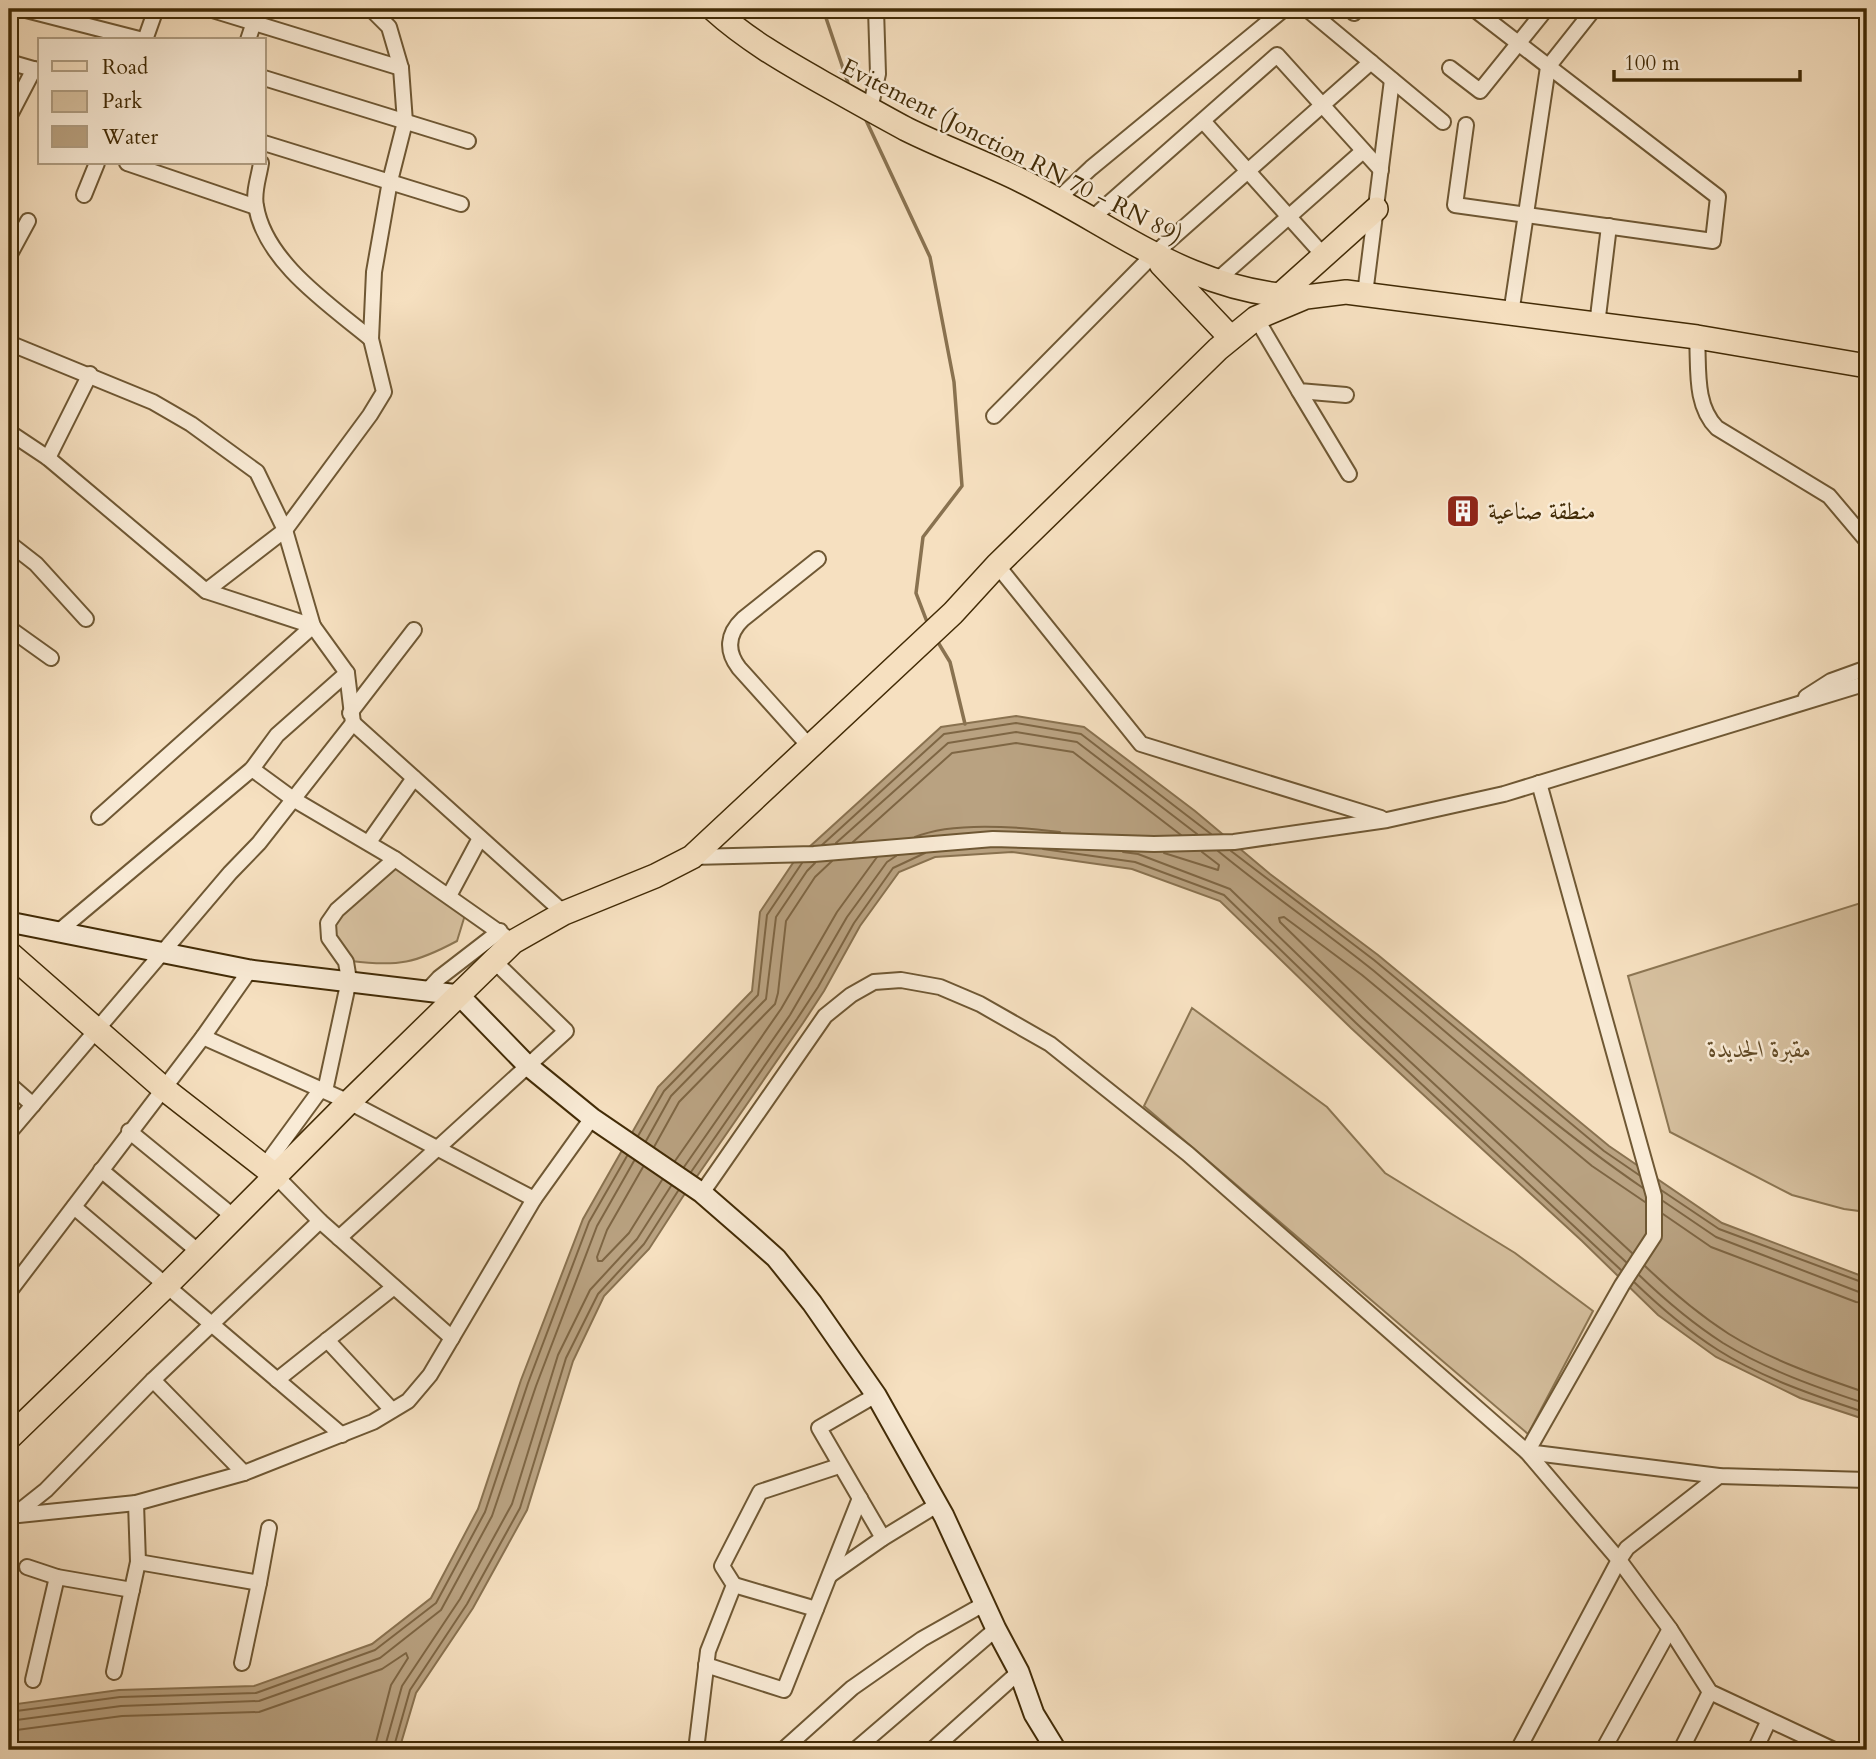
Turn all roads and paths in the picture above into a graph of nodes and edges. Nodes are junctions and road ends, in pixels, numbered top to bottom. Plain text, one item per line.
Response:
1 (22, 9) edge
2 (156, 9) edge
3 (209, 9) edge
4 (371, 9) edge
5 (713, 9) edge
6 (876, 9) edge
7 (1284, 9) edge
8 (1307, 9) edge
9 (1474, 9) edge
10 (1546, 9) edge
11 (1594, 9) edge
12 (240, 13) edge
13 (254, 22) junction
14 (136, 38) edge
15 (145, 38) edge
16 (249, 38) edge
17 (1518, 44) junction
18 (9, 62) edge
19 (1371, 62) junction
20 (1548, 67) junction
21 (401, 68) junction
22 (1450, 68) dead end
23 (37, 70) edge
24 (266, 79) edge
25 (1392, 80) junction
26 (1322, 106) junction
27 (870, 109) junction
28 (9, 117) edge
29 (1203, 121) junction
30 (405, 122) junction
31 (1443, 122) dead end
32 (1466, 125) dead end
33 (468, 141) dead end
34 (266, 145) edge
35 (1363, 151) junction
36 (97, 164) edge
37 (131, 164) edge
38 (261, 164) edge
39 (1381, 170) junction
40 (1248, 172) junction
41 (390, 181) junction
42 (83, 195) dead end
43 (1058, 199) junction
44 (461, 204) dead end
45 (256, 207) junction
46 (1376, 209) junction
47 (1526, 214) junction
48 (1289, 217) junction
49 (1090, 220) junction
50 (28, 221) dead end
51 (1609, 226) junction
52 (1153, 255) junction
53 (9, 256) edge
54 (1324, 256) junction
55 (1215, 282) junction
56 (1365, 295) junction
57 (1279, 296) junction
58 (1306, 297) junction
59 (1511, 314) junction
60 (1256, 318) junction
61 (1597, 324) junction
62 (1697, 337) junction
63 (1231, 338) junction
64 (371, 340) junction
65 (9, 343) edge
66 (1867, 366) edge
67 (90, 374) junction
68 (1299, 391) junction
69 (1346, 395) dead end
70 (995, 416) dead end
71 (9, 432) edge
72 (48, 458) junction
73 (1349, 474) dead end
74 (285, 530) junction
75 (1867, 541) edge
76 (9, 543) edge
77 (818, 559) dead end
78 (997, 565) junction
79 (206, 591) junction
80 (86, 619) dead end
81 (313, 626) junction
82 (9, 628) edge
83 (414, 630) dead end
84 (51, 658) dead end
85 (1867, 668) edge
86 (346, 673) junction
87 (1867, 683) edge
88 (1790, 708) junction
89 (351, 718) junction
90 (810, 747) junction
91 (252, 769) junction
92 (414, 778) junction
93 (1539, 783) junction
94 (293, 799) junction
95 (99, 817) dead end
96 (1387, 820) junction
97 (480, 838) junction
98 (369, 842) junction
99 (692, 857) junction
100 (395, 859) junction
101 (449, 896) junction
102 (564, 913) junction
103 (9, 922) edge
104 (58, 932) junction
105 (506, 937) junction
106 (164, 952) junction
107 (9, 954) edge
108 (493, 960) junction
109 (250, 970) junction
110 (349, 980) junction
111 (427, 990) junction
112 (459, 995) junction
113 (95, 1030) junction
114 (203, 1037) junction
115 (527, 1065) junction
116 (9, 1084) edge
117 (163, 1088) junction
118 (323, 1090) junction
119 (349, 1102) junction
120 (33, 1105) junction
121 (600, 1123) junction
122 (129, 1131) junction
123 (9, 1133) edge
124 (437, 1149) junction
125 (101, 1170) junction
126 (270, 1171) junction
127 (698, 1191) junction
128 (534, 1199) junction
129 (74, 1207) junction
130 (234, 1217) junction
131 (320, 1221) junction
132 (339, 1238) junction
133 (199, 1252) junction
134 (166, 1286) junction
135 (394, 1287) junction
136 (9, 1292) edge
137 (210, 1324) junction
138 (452, 1338) junction
139 (327, 1340) junction
140 (153, 1380) junction
141 (277, 1380) junction
142 (876, 1395) junction
143 (392, 1410) junction
144 (342, 1435) junction
145 (9, 1438) edge
146 (1527, 1452) junction
147 (839, 1466) junction
148 (243, 1473) junction
149 (1719, 1476) junction
150 (1867, 1480) edge
151 (860, 1498) junction
152 (136, 1503) junction
153 (937, 1504) junction
154 (9, 1518) edge
155 (269, 1528) dead end
156 (883, 1538) junction
157 (1619, 1560) junction
158 (138, 1562) junction
159 (27, 1567) dead end
160 (829, 1576) junction
161 (57, 1577) junction
162 (260, 1583) junction
163 (734, 1586) junction
164 (132, 1590) junction
165 (984, 1604) junction
166 (816, 1609) junction
167 (996, 1629) junction
168 (1670, 1629) junction
169 (243, 1663) dead end
170 (706, 1665) junction
171 (114, 1672) dead end
172 (1019, 1672) junction
173 (33, 1679) dead end
174 (1710, 1692) junction
175 (1769, 1720) junction
176 (948, 1744) edge
177 (696, 1750) edge
178 (783, 1750) edge
179 (855, 1750) edge
180 (932, 1750) edge
181 (1056, 1750) edge
182 (1518, 1750) edge
183 (1603, 1750) edge
184 (1681, 1750) edge
185 (1755, 1750) edge
186 (1834, 1750) edge

1 - 14 street
2 - 15 street
3 - 12 street
4 - 21 street
5 - 27 main road, Evitement (Jonction RN 70 - RN 89)
6 - 27 street
7 - 43 street
8 - 19 street
9 - 17 street
10 - 17 street
11 - 20 street
12 - 13 street
13 - 16 street
13 - 21 street
17 - 20 street
17 - 22 street
18 - 23 street
19 - 25 street
19 - 26 street
20 - 47 street
20 - 51 street
21 - 30 street
23 - 28 street
24 - 30 street
25 - 31 street
25 - 39 street
26 - 29 street
26 - 35 street
26 - 40 street
27 - 43 main road, Evitement (Jonction RN 70 - RN 89)
29 - 40 street
29 - 49 street
30 - 33 street
30 - 41 street
32 - 47 street
34 - 41 street
35 - 39 street
35 - 48 street
36 - 42 street
37 - 45 street
38 - 45 street
39 - 46 street
40 - 48 street
40 - 52 street
41 - 44 street
41 - 64 street
43 - 49 main road, Evitement (Jonction RN 70 - RN 89)
45 - 64 street
46 - 54 main road
46 - 56 street
47 - 51 street
47 - 59 street
48 - 54 street
48 - 55 street
49 - 52 main road, Evitement (Jonction RN 70 - RN 89)
50 - 53 street
51 - 61 street
52 - 55 main road, Evitement (Jonction RN 70 - RN 89)
52 - 63 main road
52 - 70 street
54 - 57 main road
55 - 57 main road, Evitement (Jonction RN 70 - RN 89)
56 - 58 main road
56 - 59 main road
57 - 58 main road, Evitement (Jonction RN 70 - RN 89)
58 - 60 main road
59 - 61 main road
60 - 63 main road
60 - 68 street
61 - 62 main road
62 - 66 main road
62 - 75 street
63 - 78 main road
64 - 74 street
65 - 67 street
67 - 72 street
67 - 74 street
68 - 69 street
68 - 73 street
71 - 72 street
72 - 79 street
74 - 79 street
74 - 81 street
76 - 80 street
77 - 90 street
78 - 90 main road
78 - 96 street
79 - 81 street
81 - 86 street
81 - 95 street
82 - 84 street
83 - 89 street
85 - 88 street
86 - 89 street
86 - 91 street
87 - 88 street
88 - 93 street
89 - 92 street
89 - 94 street
90 - 99 main road
91 - 94 street
91 - 104 street
92 - 97 street
92 - 98 street
93 - 96 street
93 - 146 street
94 - 98 street
94 - 106 street
96 - 99 street
97 - 101 street
97 - 102 street
98 - 100 street
99 - 102 main road
100 - 101 street
100 - 110 street
101 - 105 street
102 - 105 main road
103 - 104 street
104 - 106 street
105 - 108 main road
105 - 111 street
106 - 109 street
106 - 113 street
107 - 113 main road
108 - 112 main road
108 - 115 street
109 - 110 street
109 - 114 street
110 - 111 street
110 - 118 street
111 - 112 street
112 - 115 street
112 - 119 main road
113 - 117 main road
113 - 120 street
114 - 117 street
114 - 118 street
115 - 121 street
115 - 124 street
116 - 120 street
117 - 122 street
117 - 126 main road
118 - 119 street
118 - 126 street
119 - 124 street
119 - 126 main road
120 - 123 street
121 - 127 street
121 - 128 street
122 - 125 street
122 - 130 street
124 - 128 street
124 - 132 street
125 - 129 street
125 - 133 street
126 - 130 main road
126 - 131 street
127 - 142 street
127 - 146 street
128 - 138 street
129 - 134 street
129 - 136 street
130 - 133 main road
131 - 132 street
131 - 137 street
132 - 135 street
133 - 134 main road
134 - 137 street
134 - 145 main road
135 - 138 street
135 - 139 street
137 - 140 street
137 - 141 street
138 - 143 street
139 - 141 street
139 - 143 street
140 - 148 street
140 - 154 street
141 - 144 street
142 - 147 street
142 - 153 street
143 - 144 street
144 - 148 street
146 - 149 street
146 - 157 street
147 - 151 street
147 - 163 street
148 - 152 street
149 - 150 street
149 - 157 street
151 - 156 street
151 - 160 street
152 - 154 street
152 - 158 street
153 - 156 street
153 - 165 street
155 - 162 street
156 - 160 street
157 - 168 street
157 - 182 street
158 - 162 street
158 - 164 street
159 - 161 street
160 - 166 street
161 - 164 street
161 - 173 street
162 - 169 street
163 - 166 street
163 - 170 street
164 - 171 street
165 - 167 street
165 - 178 street
166 - 170 street
167 - 172 street
167 - 179 street
168 - 174 street
168 - 183 street
170 - 177 street
172 - 176 street
172 - 181 street
174 - 175 street
174 - 184 street
175 - 185 street
175 - 186 street
176 - 180 street

